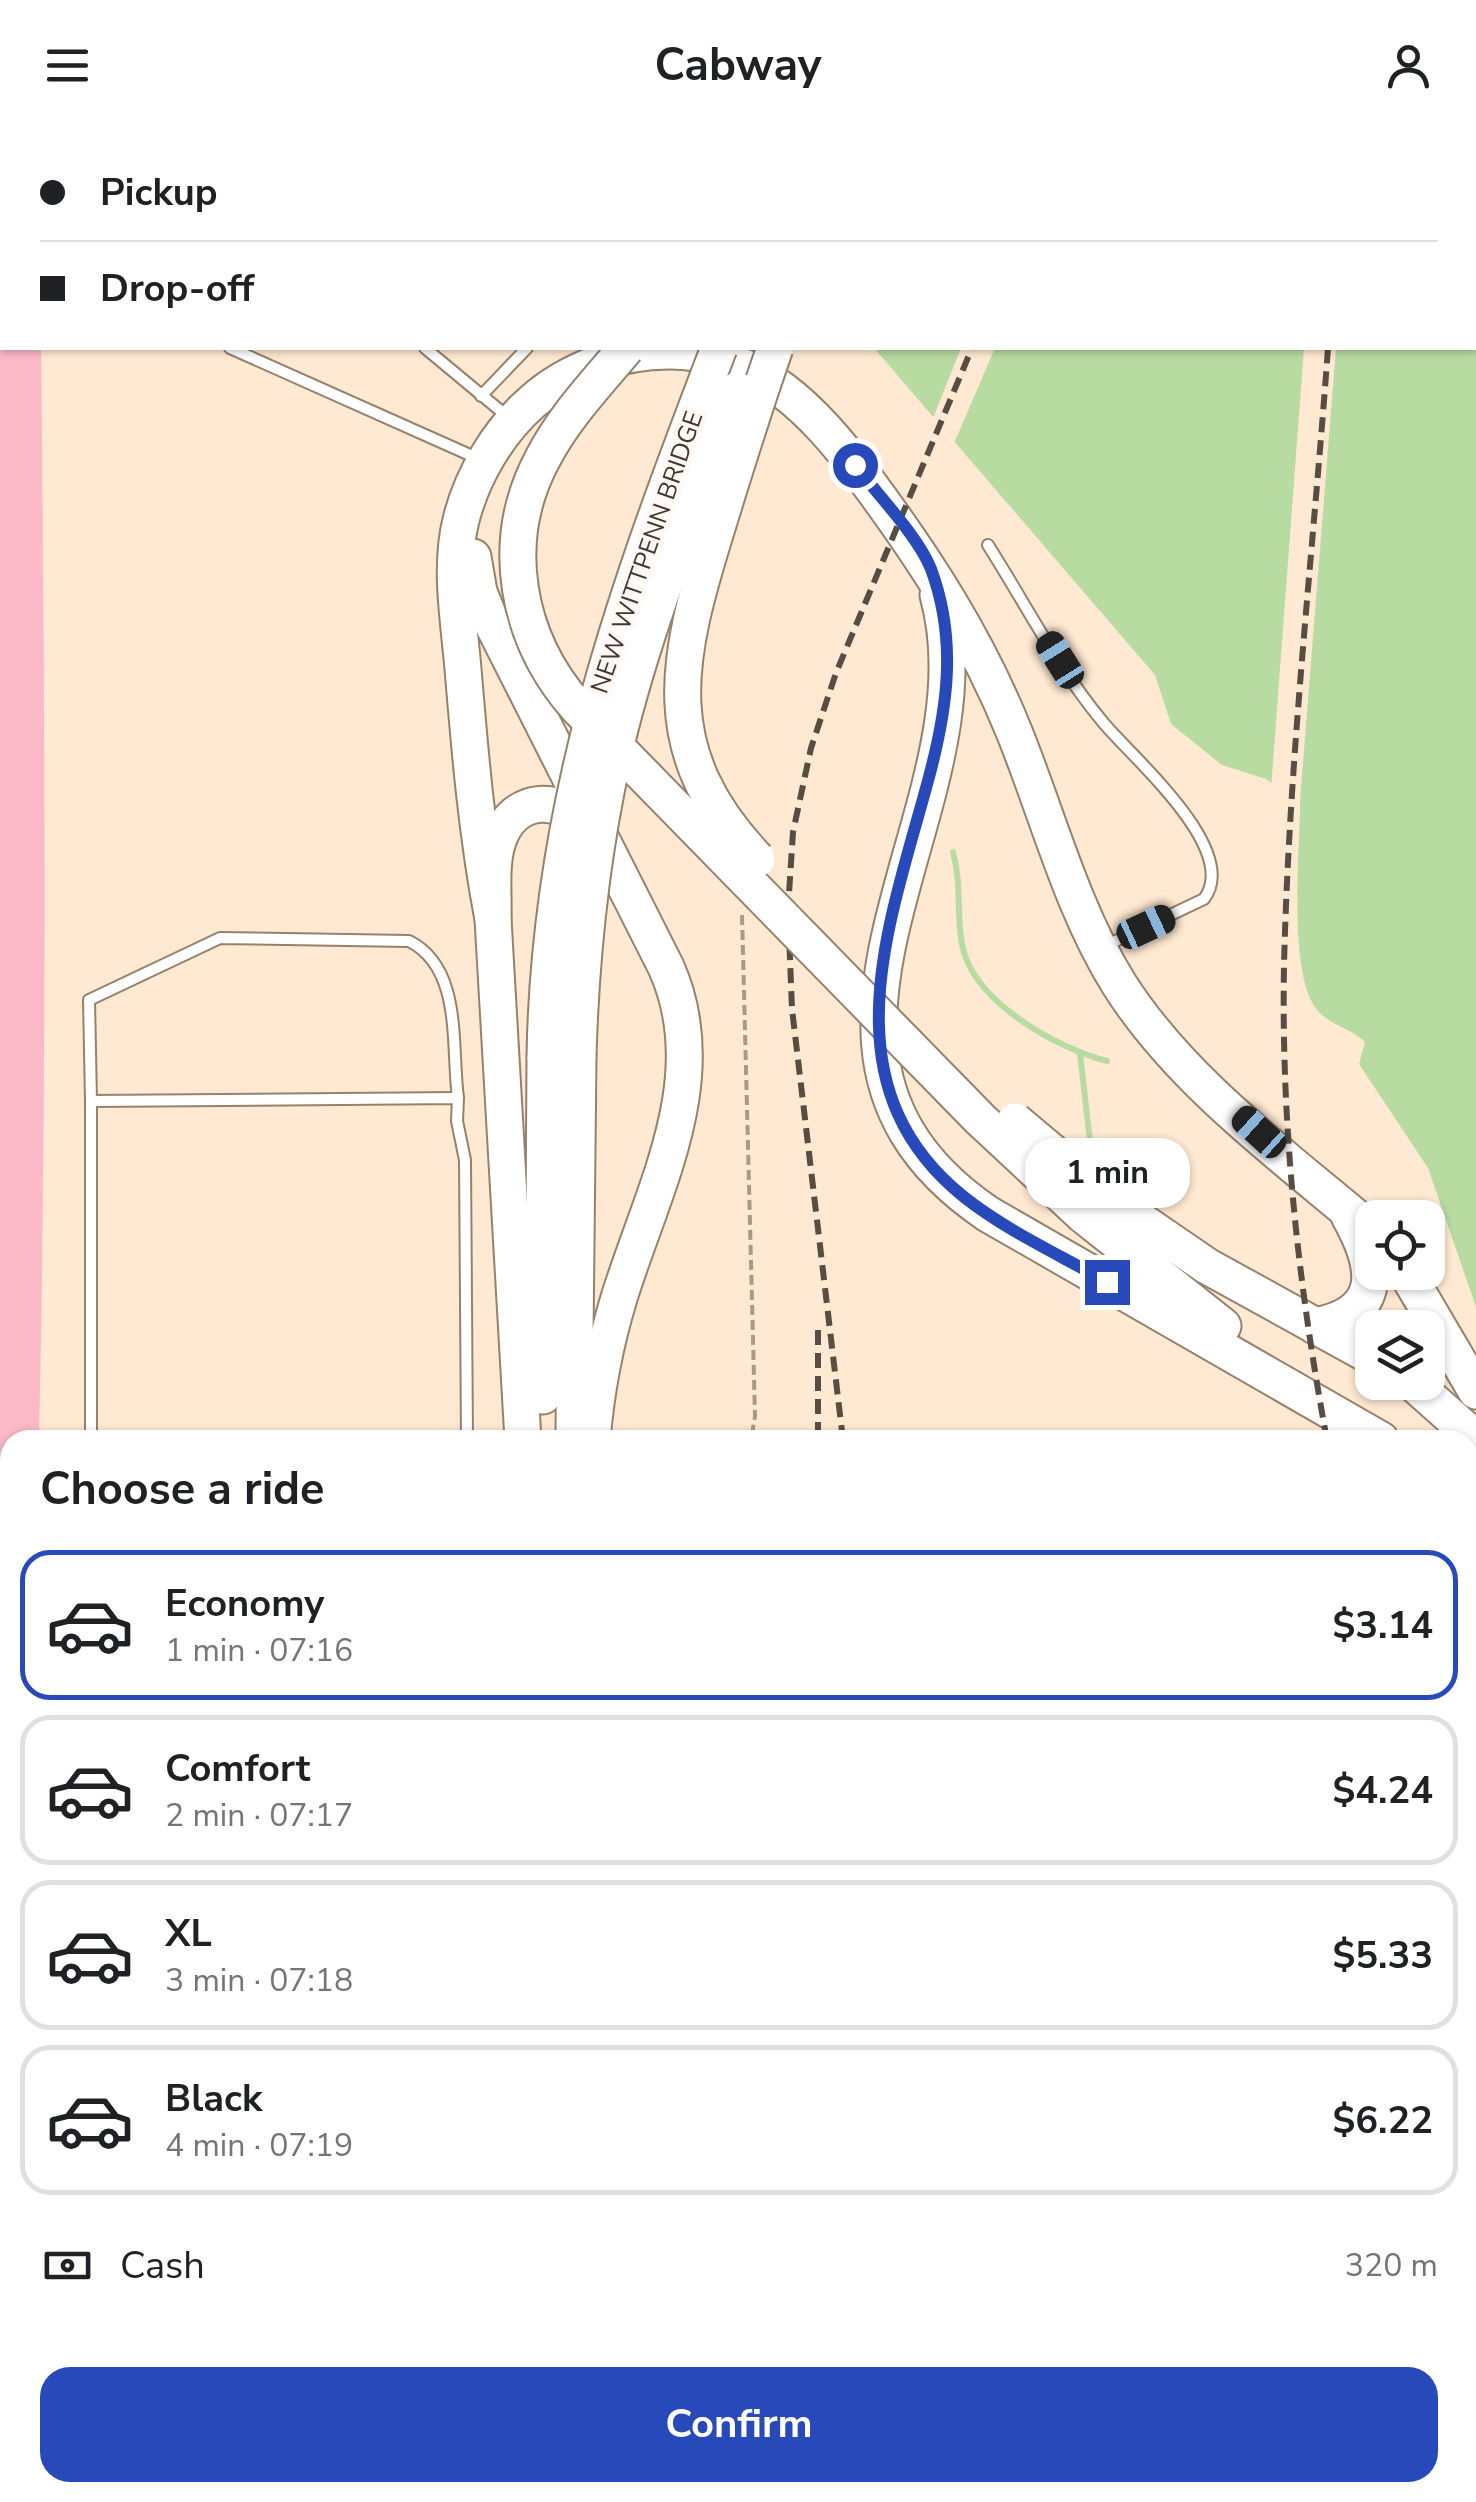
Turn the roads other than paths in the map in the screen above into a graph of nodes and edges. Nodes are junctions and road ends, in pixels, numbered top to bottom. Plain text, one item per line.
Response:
1 (234, 350) edge
2 (427, 350) edge
3 (524, 350) edge
4 (624, 350) edge
5 (718, 350) edge
6 (752, 350) edge
7 (773, 350) edge
8 (590, 356) edge
9 (481, 396) junction
10 (513, 420) junction
11 (485, 462) junction
12 (988, 545) dead end
13 (930, 566) junction
14 (616, 872) junction
15 (493, 919) junction
16 (1100, 949) junction
17 (562, 1056) junction
18 (458, 1098) junction
19 (91, 1101) junction
20 (1092, 1204) junction
21 (1344, 1207) junction
22 (1355, 1216) edge
23 (1417, 1290) edge
24 (1315, 1326) junction
25 (1355, 1348) edge
26 (1476, 1391) edge
27 (1432, 1400) edge
28 (90, 1430) edge
29 (467, 1430) edge
30 (522, 1430) edge
31 (543, 1430) edge
32 (574, 1430) edge
33 (594, 1430) edge
34 (1364, 1430) edge
35 (1381, 1430) edge
36 (1466, 1430) edge

1 - 11 lane
2 - 9 lane
3 - 9 lane
4 - 20 highway, bridge
5 - 17 highway, NEW WITTPENN BRIDGE, bridge
6 - 17 highway, NEW WITTPENN BRIDGE, bridge
7 - 20 highway, bridge
8 - 10 highway
8 - 13 highway
9 - 10 lane
10 - 11 highway
11 - 14 highway
11 - 15 highway
12 - 16 lane
13 - 16 highway
13 - 34 highway
14 - 15 highway
14 - 33 highway
15 - 30 highway
16 - 21 highway
17 - 31 highway
17 - 32 highway
18 - 19 lane
18 - 19 lane
18 - 29 lane
19 - 28 lane
20 - 24 highway
20 - 35 highway
21 - 22 highway
21 - 24 highway
23 - 26 highway
24 - 25 highway
27 - 36 highway

